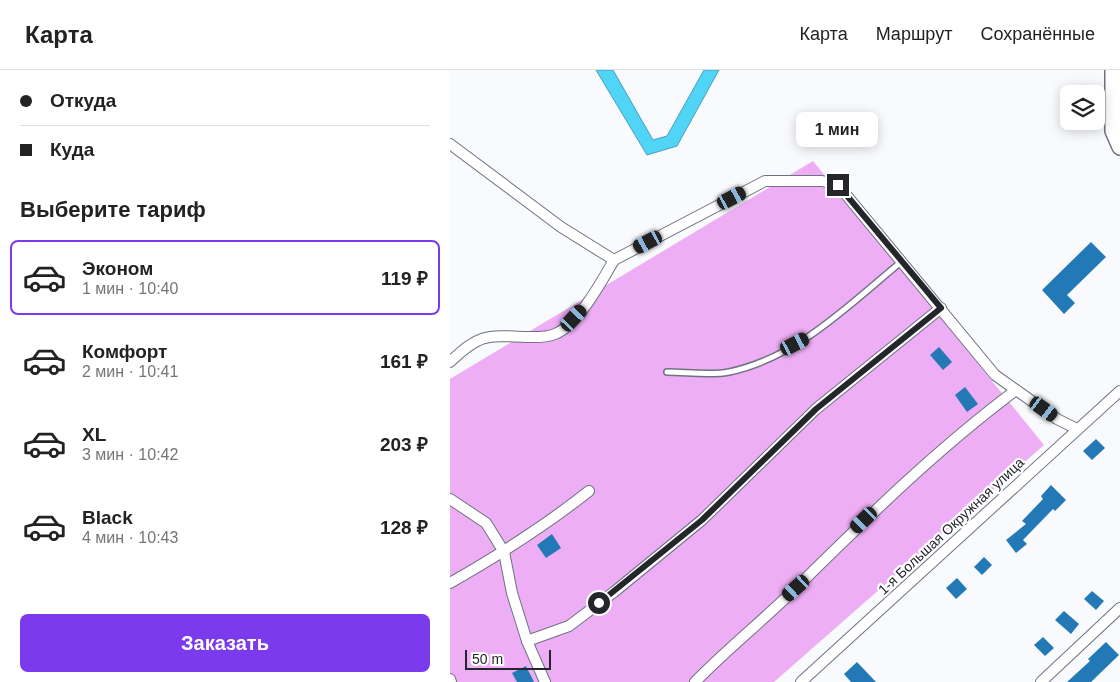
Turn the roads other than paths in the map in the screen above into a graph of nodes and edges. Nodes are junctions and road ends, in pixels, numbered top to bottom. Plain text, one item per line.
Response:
1 (1114, 70) edge
2 (1117, 91) edge
3 (450, 144) edge
4 (1120, 147) edge
5 (614, 260) junction
6 (902, 262) junction
7 (941, 308) junction
8 (450, 362) edge
9 (667, 372) dead end
10 (1016, 390) junction
11 (1120, 391) edge
12 (1076, 429) junction
13 (589, 491) dead end
14 (450, 499) edge
15 (504, 552) junction
16 (450, 582) edge
17 (1120, 608) edge
18 (527, 641) junction
19 (545, 682) edge
20 (695, 682) edge
21 (801, 682) edge
22 (1041, 682) edge

1 - 2 main road
2 - 4 main road
3 - 5 street
5 - 6 street
5 - 8 street
6 - 7 street
6 - 9 lane
7 - 10 street
7 - 18 street
10 - 12 street
10 - 20 street
11 - 12 street, 1-я Большая Окружная улица
12 - 21 street, 1-я Большая Окружная улица
13 - 15 street
14 - 15 street
15 - 16 street
15 - 18 street
17 - 22 street
18 - 19 street

